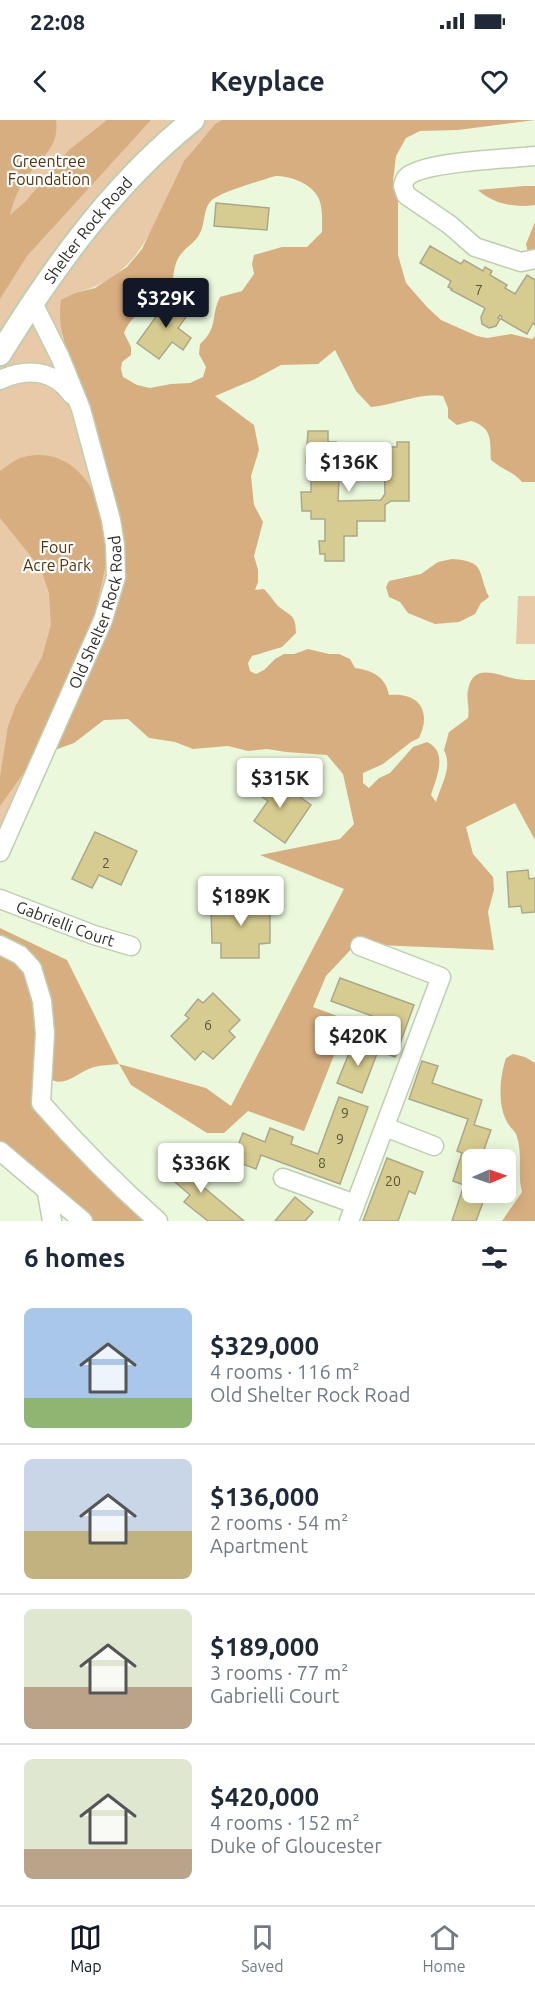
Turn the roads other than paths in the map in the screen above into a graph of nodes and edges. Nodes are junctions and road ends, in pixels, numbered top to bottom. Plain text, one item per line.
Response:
1 (193, 120) edge
2 (535, 156) edge
3 (535, 259) edge
4 (32, 301) junction
5 (0, 354) edge
6 (0, 380) edge
7 (81, 409) junction
8 (0, 852) edge
9 (0, 899) edge
10 (0, 945) edge
11 (131, 946) dead end
12 (360, 946) dead end
13 (385, 1127) junction
14 (434, 1146) dead end
15 (0, 1151) edge
16 (283, 1178) dead end
17 (47, 1192) junction
18 (352, 1213) edge
19 (52, 1221) edge
20 (83, 1221) edge
21 (158, 1221) edge

1 - 4 main road, Shelter Rock Road
2 - 3 street
4 - 5 main road, Shelter Rock Road
4 - 7 street, Old Shelter Rock Road
6 - 7 street
7 - 8 street, Old Shelter Rock Road
9 - 11 street, Gabrielli Court
10 - 21 street
12 - 13 street
13 - 14 street
13 - 18 street
15 - 17 street
16 - 18 street
17 - 19 street
17 - 20 street

